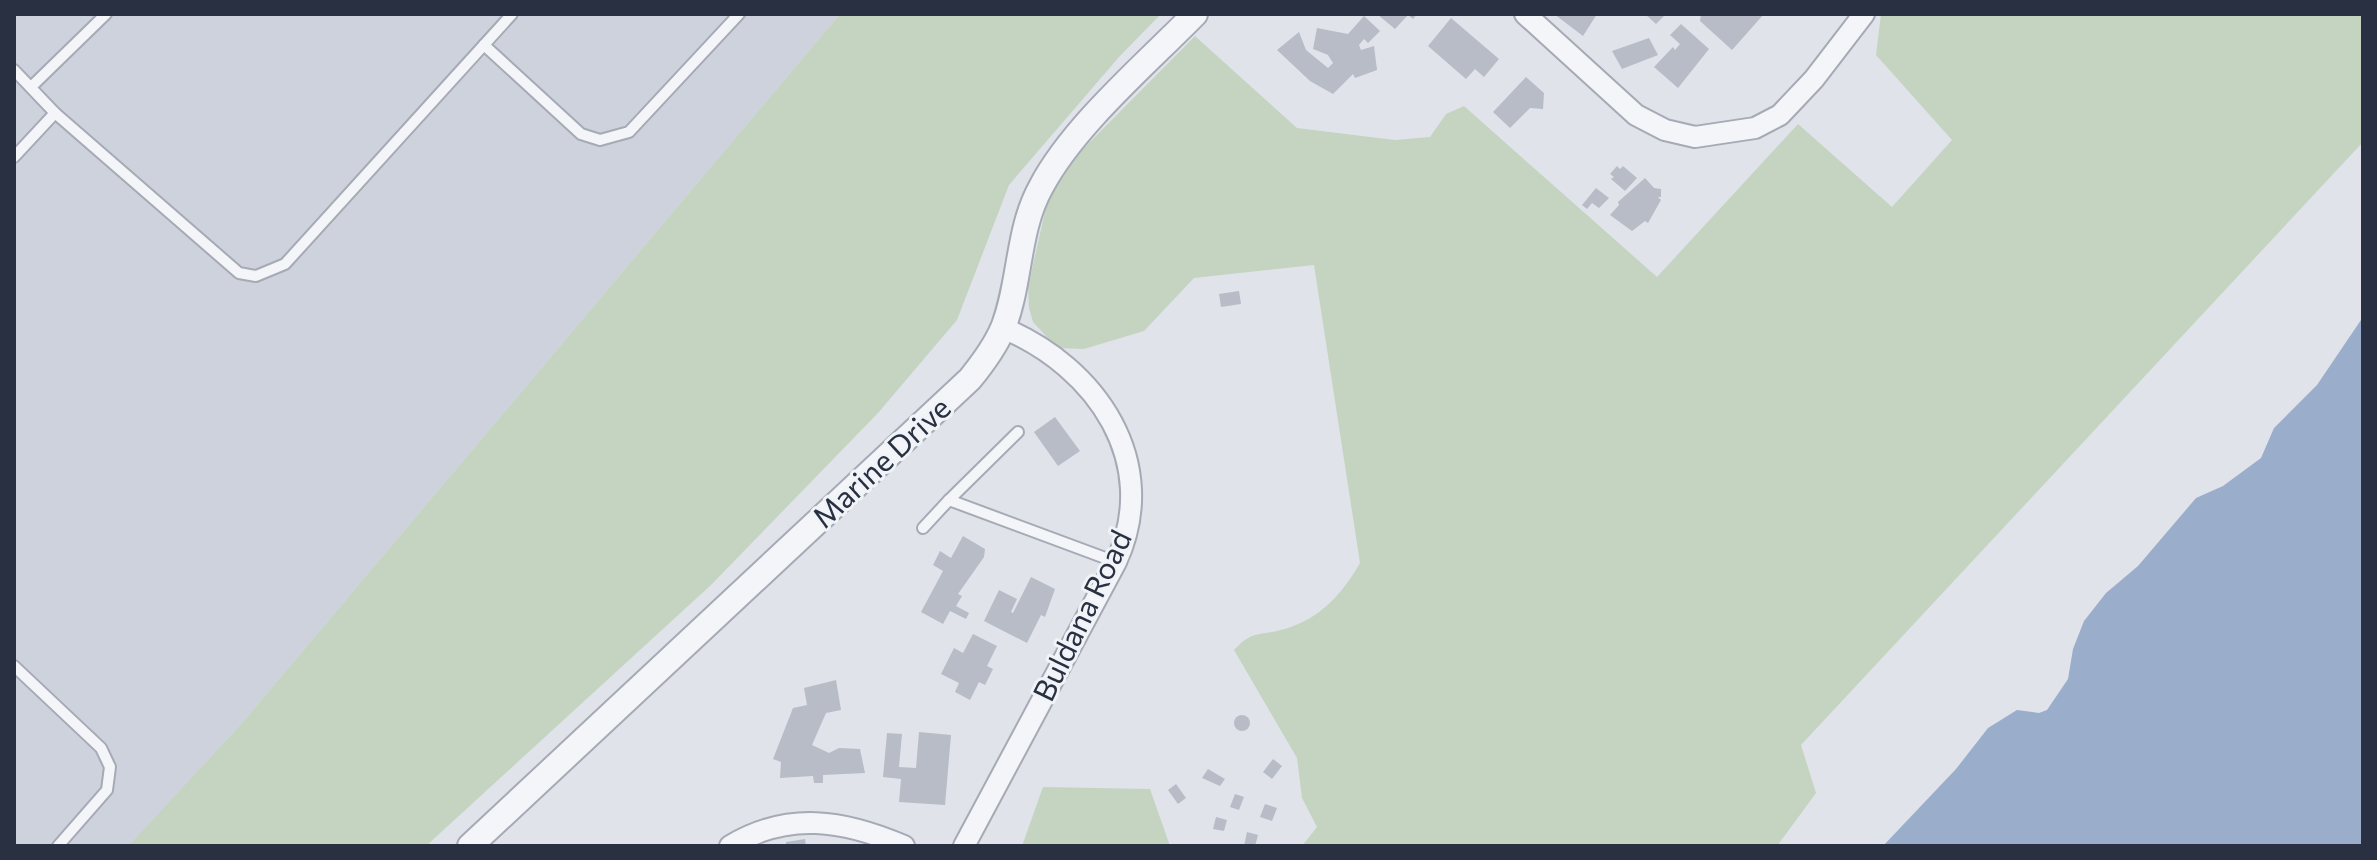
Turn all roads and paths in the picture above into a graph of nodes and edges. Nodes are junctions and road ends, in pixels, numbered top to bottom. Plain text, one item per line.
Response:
1 (106, 14) edge
2 (512, 14) edge
3 (739, 14) edge
4 (1195, 14) edge
5 (1525, 14) edge
6 (1864, 14) edge
7 (484, 45) junction
8 (14, 70) edge
9 (32, 86) junction
10 (55, 113) junction
11 (14, 157) edge
12 (1003, 328) junction
13 (1018, 432) dead end
14 (949, 500) junction
15 (923, 528) dead end
16 (1116, 562) junction
17 (14, 666) edge
18 (58, 846) edge
19 (470, 846) edge
20 (730, 846) edge
21 (904, 846) edge
22 (964, 846) edge

1 - 9 lane
2 - 7 lane
3 - 7 lane
4 - 12 street, Marine Drive
5 - 6 street
7 - 10 lane
8 - 9 lane
9 - 10 lane
10 - 11 lane
12 - 16 street, Buldana Road
12 - 19 street, Marine Drive
13 - 14 lane
14 - 15 lane
14 - 16 lane
16 - 22 street, Buldana Road
17 - 18 lane
20 - 21 street

